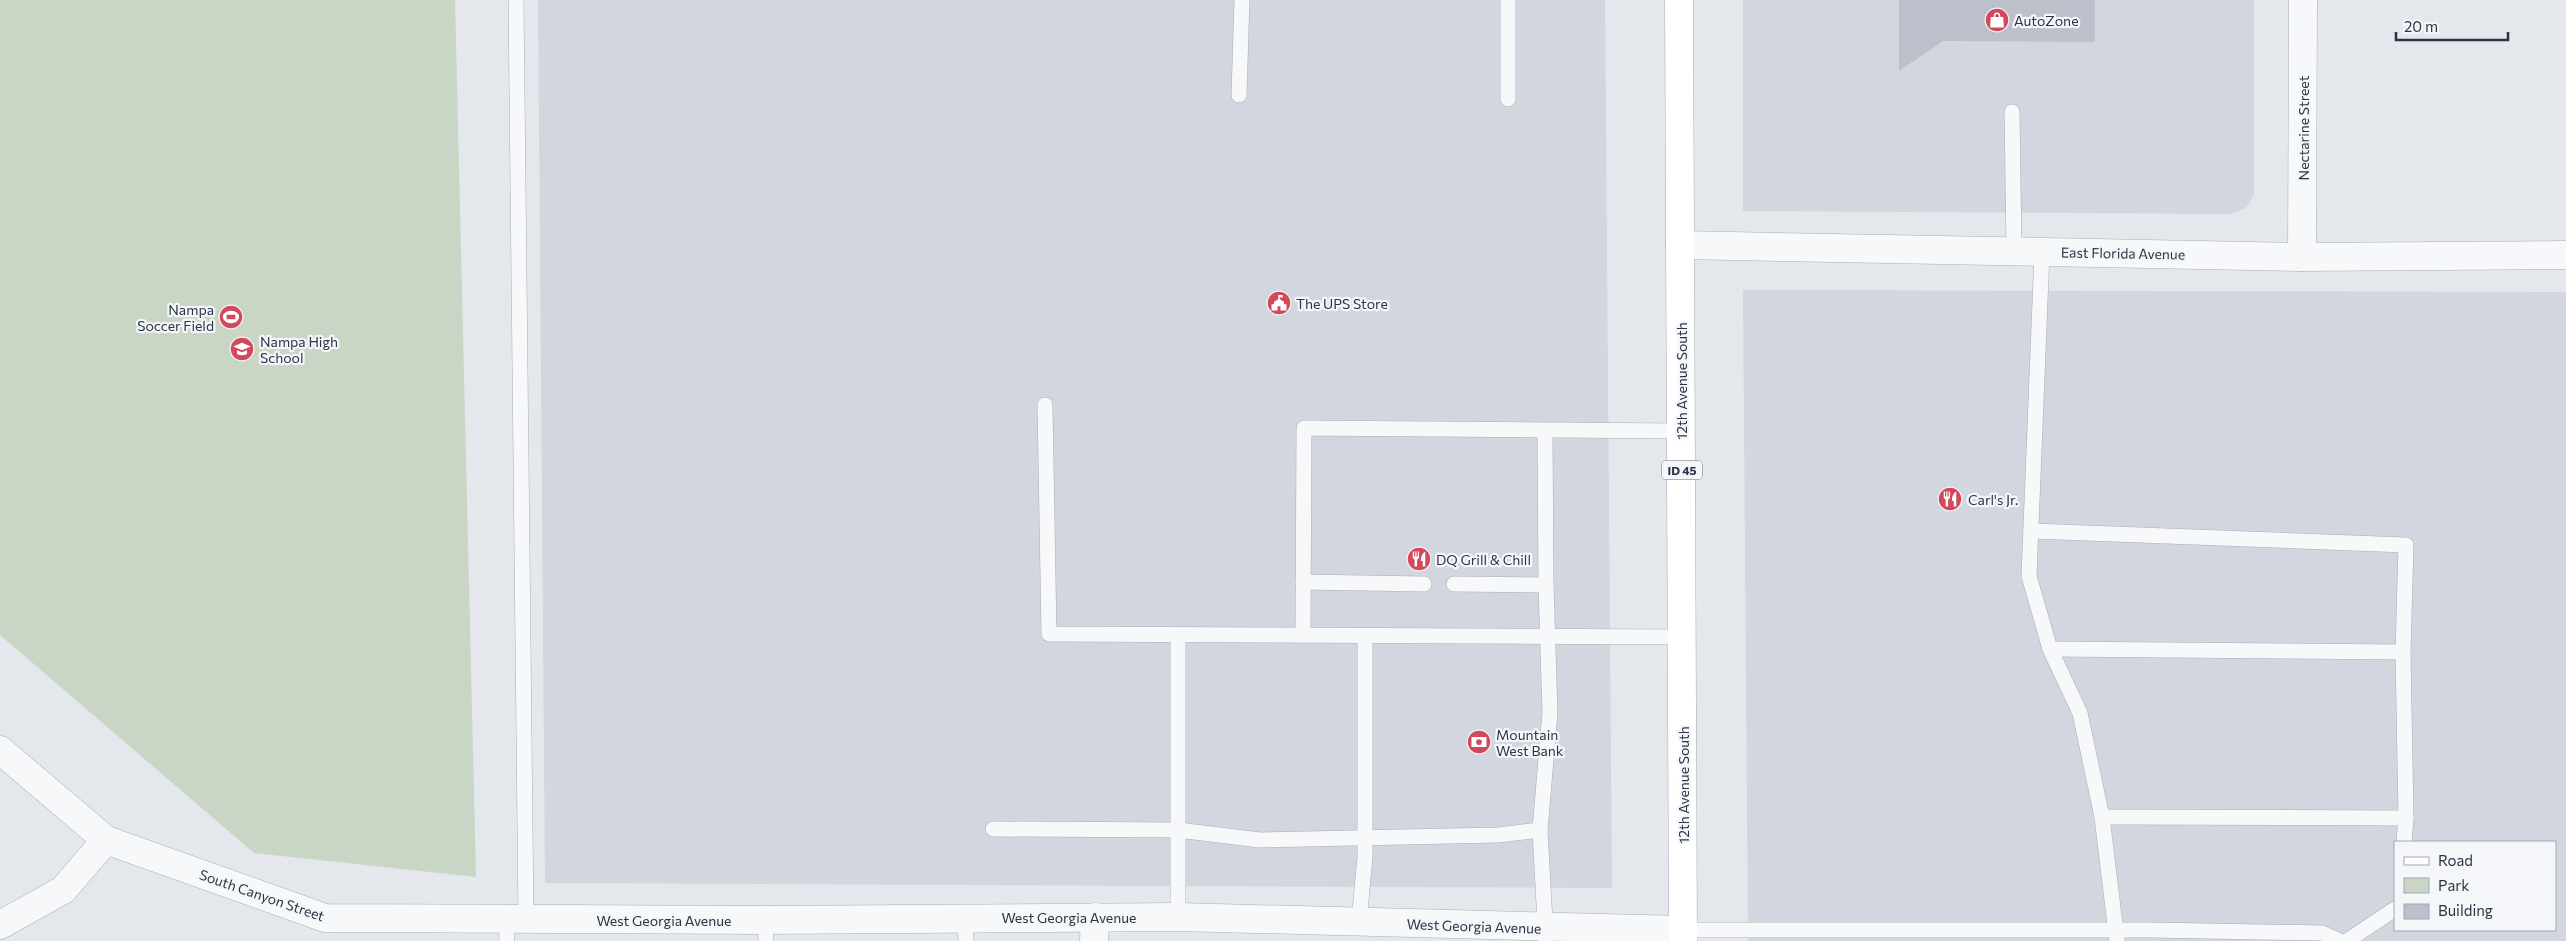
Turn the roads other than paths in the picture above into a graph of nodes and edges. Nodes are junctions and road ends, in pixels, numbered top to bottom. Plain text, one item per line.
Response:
1 (516, 0) edge
2 (1242, 0) edge
3 (1508, 0) edge
4 (1679, 0) edge
5 (2304, 0) edge
6 (1240, 95) dead end
7 (1508, 99) dead end
8 (2012, 112) dead end
9 (1680, 246) junction
10 (2014, 251) junction
11 (2042, 252) junction
12 (2566, 255) edge
13 (2302, 257) junction
14 (1045, 406) dead end
15 (1545, 431) junction
16 (1682, 431) junction
17 (2031, 531) junction
18 (1303, 582) junction
19 (1424, 584) dead end
20 (1454, 584) dead end
21 (1546, 585) junction
22 (1178, 635) junction
23 (1303, 635) junction
24 (1365, 635) junction
25 (1547, 637) junction
26 (1682, 637) junction
27 (2050, 648) junction
28 (2403, 652) junction
29 (0, 750) edge
30 (2102, 817) junction
31 (2406, 818) junction
32 (993, 829) dead end
33 (1178, 830) junction
34 (1540, 830) junction
35 (1364, 837) junction
36 (106, 840) junction
37 (2404, 841) edge
38 (2394, 910) edge
39 (1178, 917) junction
40 (454, 920) joint
41 (1358, 922) junction
42 (0, 925) edge
43 (513, 927) edge
44 (965, 929) edge
45 (1095, 929) edge
46 (765, 931) edge
47 (1546, 934) edge
48 (1684, 936) edge
49 (2117, 936) edge
50 (2201, 936) edge
51 (2340, 941) edge
52 (2347, 941) edge

1 - 43 lane
2 - 6 lane
3 - 7 lane
4 - 9 main road, 12th Avenue South / ID 45
5 - 13 street, Nectarine Street
8 - 10 lane
9 - 10 street, East Florida Avenue
9 - 16 main road, 12th Avenue South / ID 45
10 - 11 street, East Florida Avenue
11 - 13 street, East Florida Avenue
11 - 17 lane
12 - 13 street, East Florida Avenue
14 - 22 lane
15 - 16 lane
15 - 18 lane
15 - 21 lane
16 - 26 main road, 12th Avenue South / ID 45
17 - 27 lane
17 - 28 lane
18 - 19 lane
18 - 23 lane
20 - 21 lane
21 - 25 lane
22 - 23 lane
22 - 33 lane
23 - 24 lane
24 - 25 lane
24 - 35 lane
25 - 26 lane
25 - 34 lane
26 - 48 main road, 12th Avenue South / ID 45
27 - 28 lane
27 - 30 lane
28 - 31 lane
29 - 36 street, South Canyon Street
30 - 31 lane
30 - 49 lane
31 - 37 lane
32 - 33 lane
33 - 35 lane
33 - 39 lane
34 - 35 lane
34 - 47 lane
35 - 41 lane
36 - 40 street, South Canyon Street
36 - 42 street
38 - 52 lane
39 - 41 street, West Georgia Avenue
39 - 45 street, West Georgia Avenue
40 - 43 street, West Georgia Avenue
41 - 47 street, West Georgia Avenue
43 - 46 street, West Georgia Avenue
44 - 45 street, West Georgia Avenue
44 - 46 street, West Georgia Avenue
47 - 48 street, West Georgia Avenue
48 - 49 lane
49 - 50 lane
50 - 51 lane

